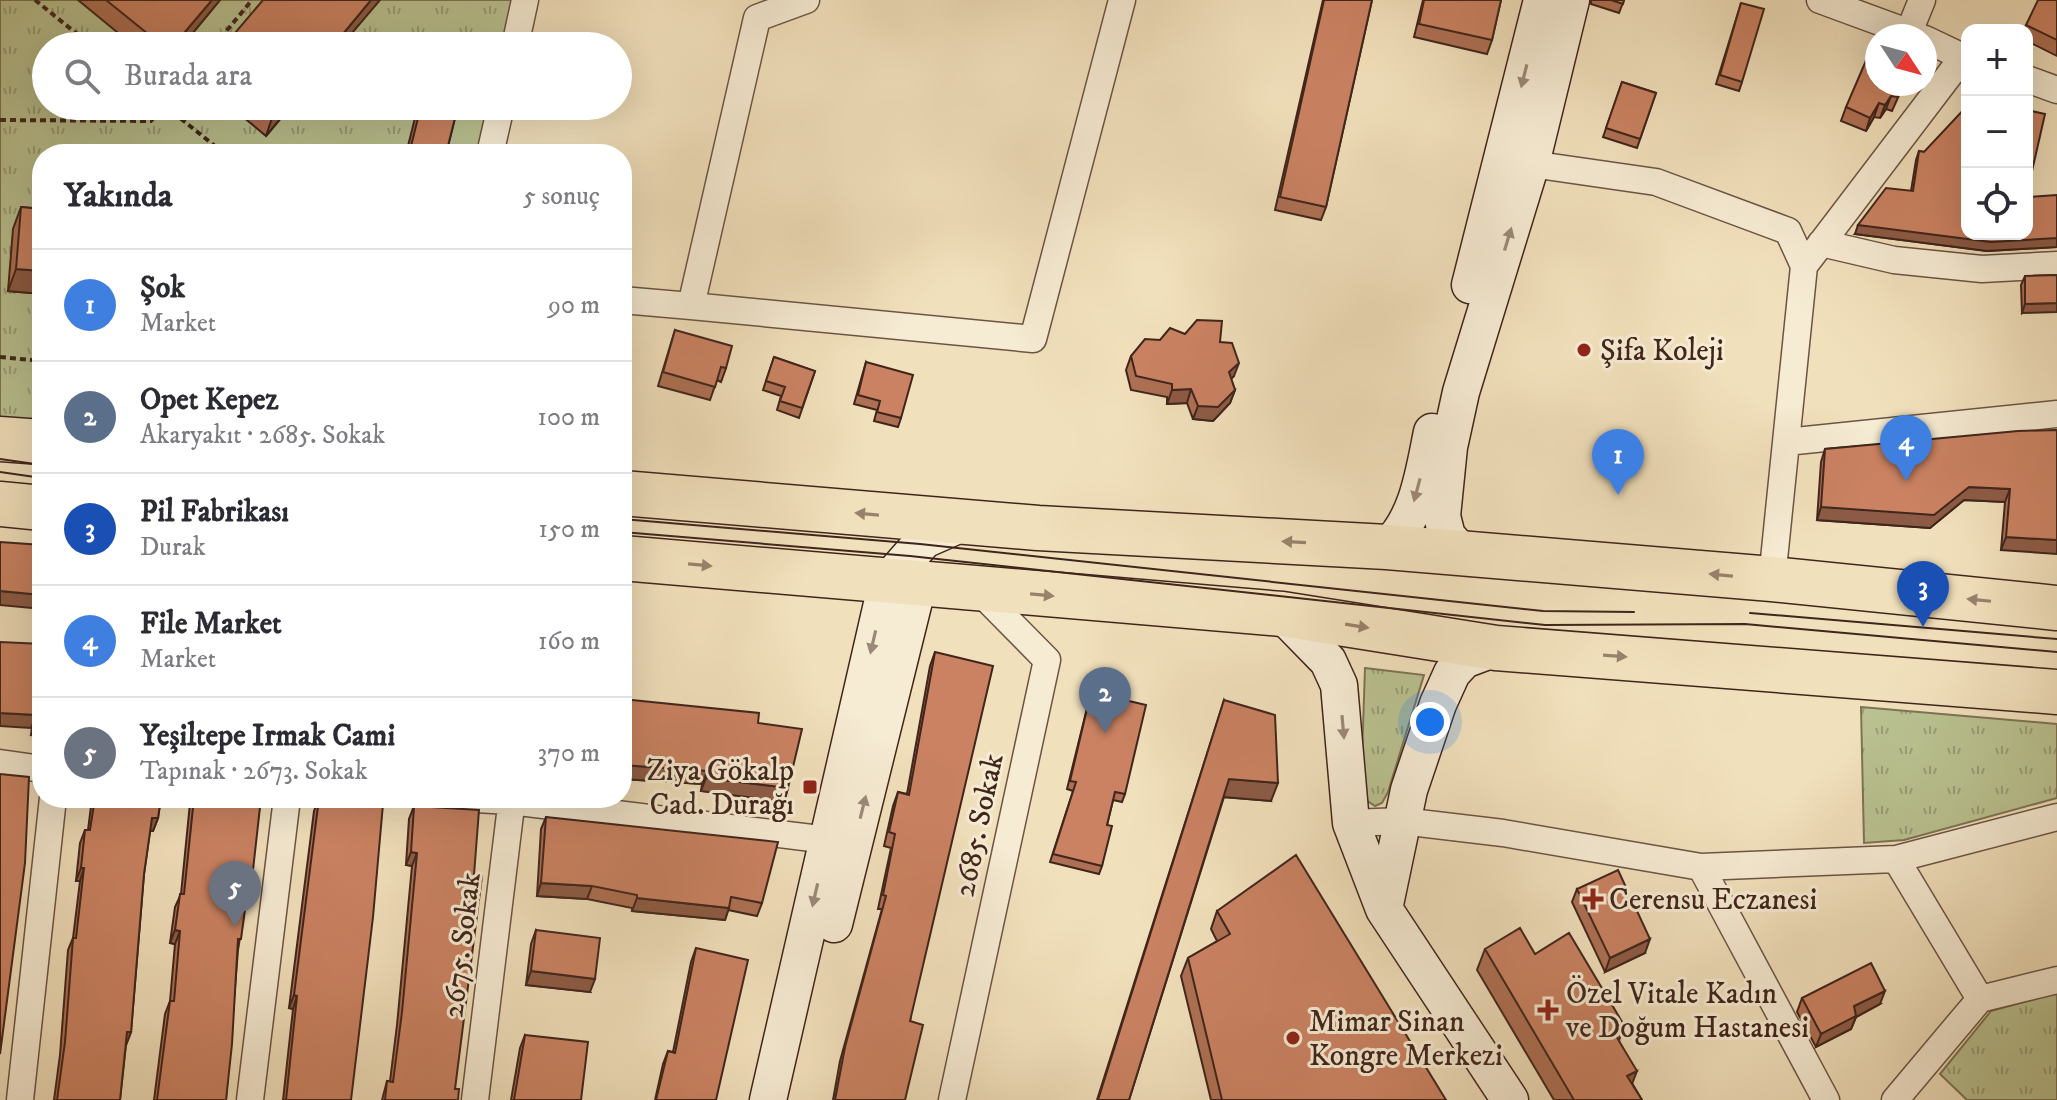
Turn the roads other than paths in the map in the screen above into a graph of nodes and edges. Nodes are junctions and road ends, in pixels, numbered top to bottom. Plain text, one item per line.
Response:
1 (525, 0) edge
2 (806, 0) edge
3 (1122, 0) edge
4 (1542, 0) edge
5 (1571, 0) edge
6 (1820, 0) edge
7 (1922, 0) edge
8 (1885, 24) edge
9 (1919, 24) edge
10 (518, 32) edge
11 (1937, 45) edge
12 (1961, 56) edge
13 (1961, 63) edge
14 (2033, 81) edge
15 (2057, 90) edge
16 (498, 120) edge
17 (492, 144) edge
18 (1531, 164) junction
19 (1821, 243) junction
20 (2057, 265) edge
21 (1804, 266) junction
22 (632, 301) edge
23 (691, 306) junction
24 (2057, 414) edge
25 (0, 439) edge
26 (32, 441) edge
27 (1786, 442) junction
28 (1439, 446) junction
29 (632, 494) edge
30 (0, 504) edge
31 (32, 507) edge
32 (965, 522) junction
33 (1387, 547) junction
34 (1463, 554) junction
35 (632, 559) edge
36 (1772, 579) junction
37 (902, 583) junction
38 (978, 590) junction
39 (2057, 608) edge
40 (1282, 614) junction
41 (1496, 648) junction
42 (2057, 692) edge
43 (0, 763) edge
44 (32, 768) edge
45 (52, 808) edge
46 (286, 808) edge
47 (510, 808) edge
48 (581, 808) edge
49 (2057, 817) edge
50 (1402, 821) junction
51 (1351, 823) junction
52 (828, 840) junction
53 (1896, 859) junction
54 (1701, 867) junction
55 (1384, 909) junction
56 (2057, 980) edge
57 (1980, 999) junction
58 (20, 1100) edge
59 (250, 1100) edge
60 (475, 1100) edge
61 (768, 1100) edge
62 (791, 1100) edge
63 (952, 1100) edge
64 (1510, 1100) edge
65 (1826, 1100) edge
66 (1895, 1100) edge

1 - 10 street
2 - 23 street
3 - 23 street
4 -> 28 street
5 - 18 street
6 - 8 street
7 - 9 street
11 - 12 street
13 - 19 street
14 - 15 street
16 - 17 street
18 - 21 street
28 -> 18 street
19 - 20 street
19 - 21 street
21 - 27 street
22 - 23 street
24 - 27 street
25 - 26 highway
27 - 36 street
28 -> 33 street
28 - 34 street
32 -> 29 highway
30 - 31 highway
33 -> 32 highway
32 - 37 street
33 - 34 highway
36 -> 34 highway
35 -> 37 highway
39 -> 36 highway
37 - 38 highway
37 -> 52 street
62 -> 37 street
38 -> 40 highway
38 - 63 street, 2685. Sokak
40 -> 41 highway
40 -> 51 street
41 -> 42 highway
41 - 50 street
43 - 44 street
45 - 58 street
46 - 59 street
47 - 60 street, 2675. Sokak
48 - 52 street
49 - 53 street
50 - 51 street
50 - 54 street
50 - 55 street
51 - 55 street
52 -> 61 street
53 - 54 street
53 - 57 street
54 - 65 street
55 - 64 street
56 - 57 street
57 - 66 street

